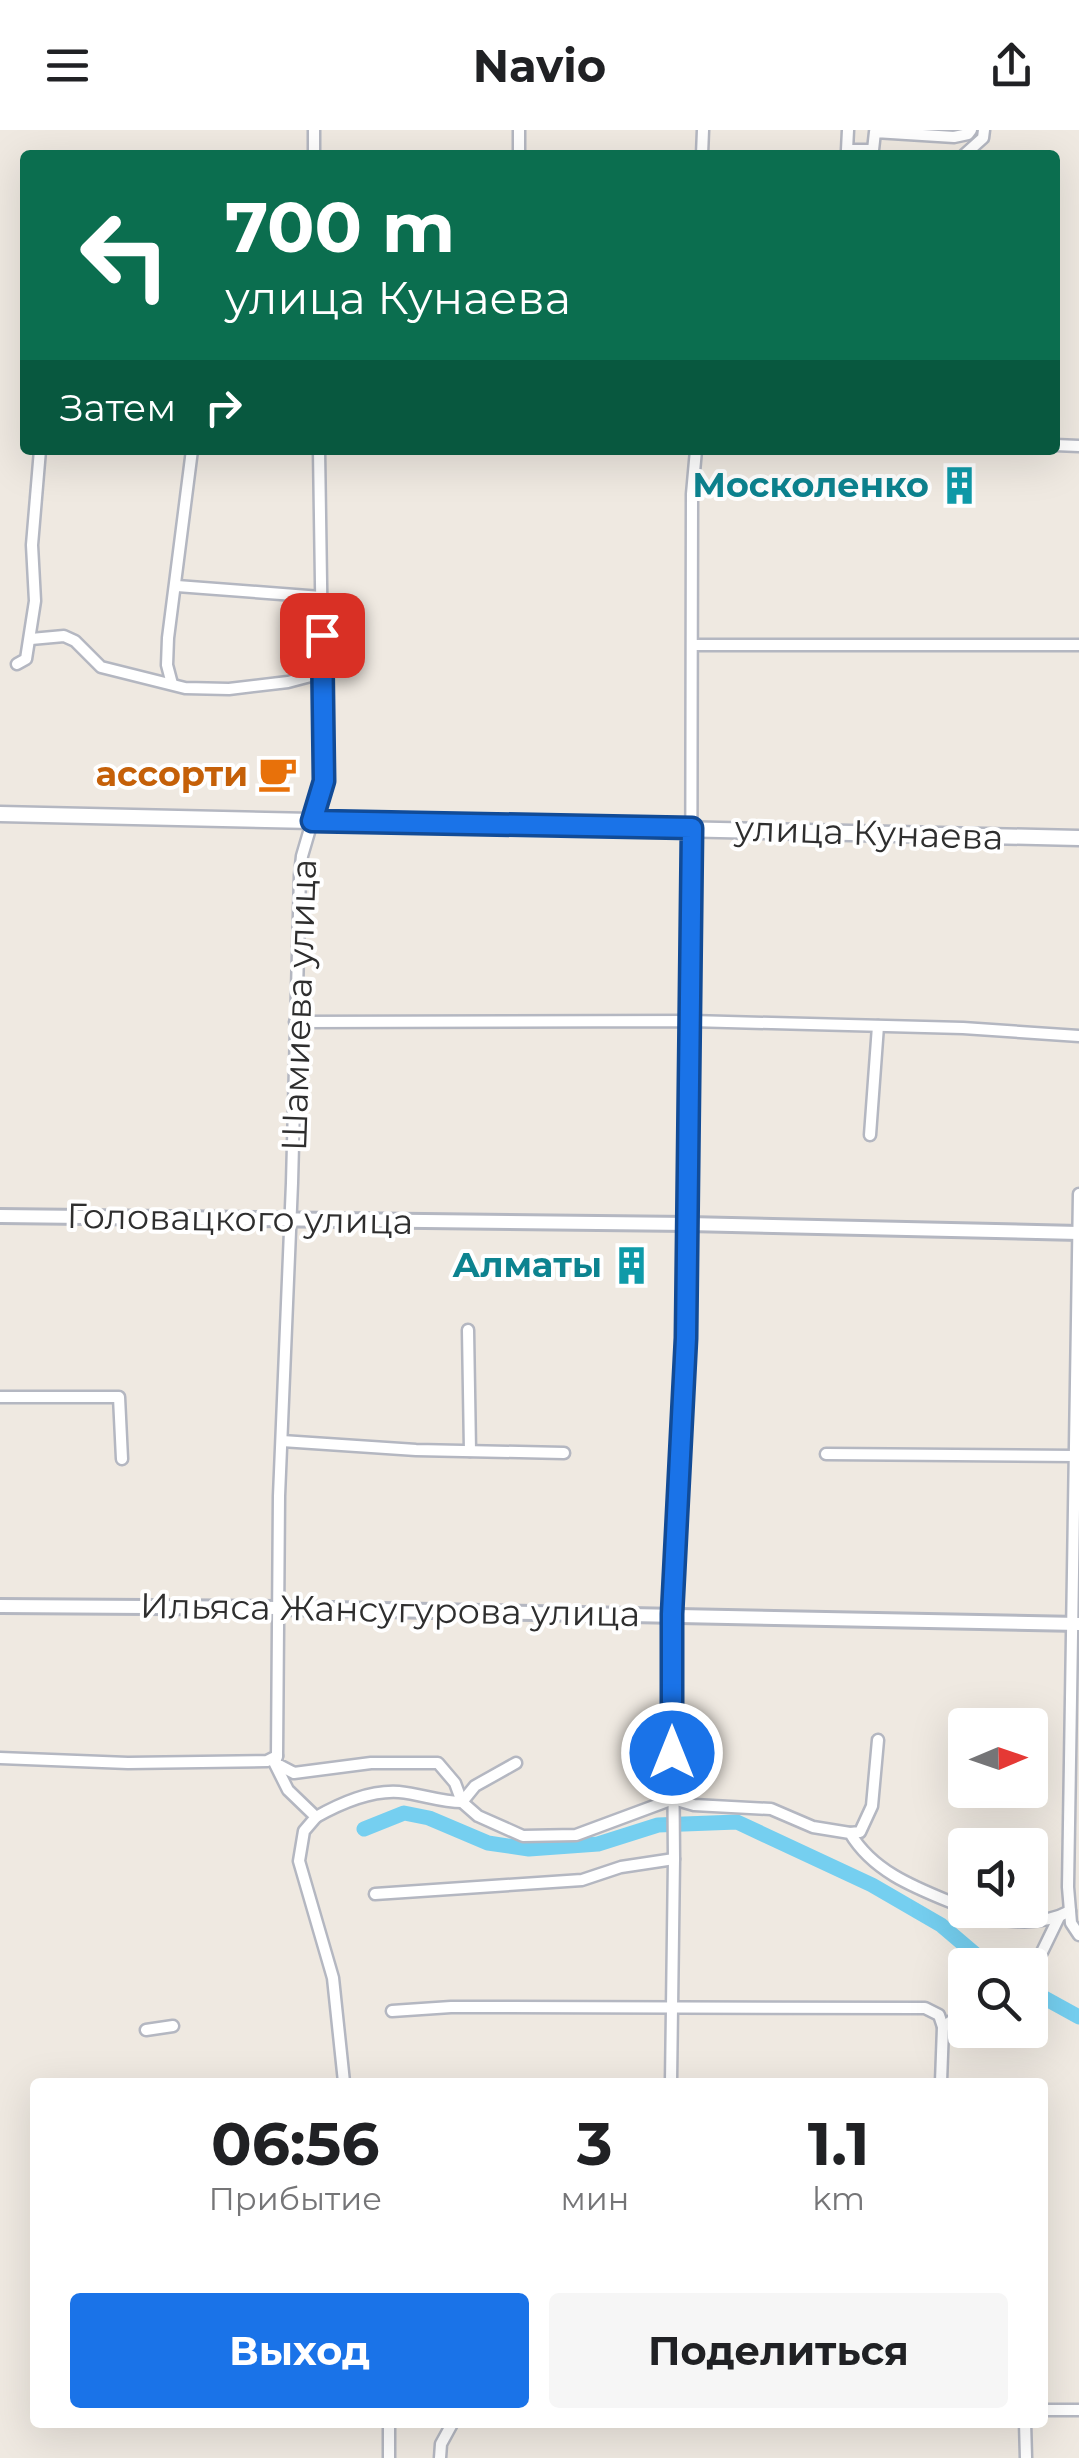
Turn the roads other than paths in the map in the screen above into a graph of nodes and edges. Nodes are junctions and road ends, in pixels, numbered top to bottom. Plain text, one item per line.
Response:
1 (971, 130) edge
2 (984, 130) edge
3 (873, 150) edge
4 (970, 150) edge
5 (40, 455) edge
6 (191, 455) edge
7 (319, 455) edge
8 (696, 455) edge
9 (177, 586) junction
10 (321, 597) junction
11 (31, 639) junction
12 (693, 645) junction
13 (1079, 645) edge
14 (17, 664) dead end
15 (322, 673) junction
16 (172, 684) junction
17 (0, 814) edge
18 (312, 821) junction
19 (692, 828) junction
20 (1079, 838) edge
21 (691, 1021) junction
22 (294, 1022) junction
23 (878, 1026) junction
24 (1079, 1036) edge
25 (870, 1135) dead end
26 (1079, 1194) edge
27 (0, 1216) edge
28 (290, 1221) junction
29 (688, 1224) junction
30 (1079, 1233) edge
31 (468, 1330) dead end
32 (0, 1397) edge
33 (282, 1441) junction
34 (470, 1451) junction
35 (564, 1453) dead end
36 (826, 1454) dead end
37 (1075, 1456) junction
38 (122, 1459) dead end
39 (0, 1606) edge
40 (279, 1608) junction
41 (672, 1614) junction
42 (1076, 1624) edge
43 (878, 1740) dead end
44 (0, 1758) edge
45 (276, 1759) junction
46 (516, 1763) dead end
47 (462, 1802) junction
48 (672, 1805) junction
49 (316, 1817) junction
50 (850, 1833) junction
51 (674, 1859) junction
52 (375, 1894) dead end
53 (948, 1901) edge
54 (1064, 1914) junction
55 (1048, 1918) edge
56 (1079, 1935) edge
57 (1042, 1948) edge
58 (670, 2007) junction
59 (392, 2010) dead end
60 (948, 2023) edge
61 (173, 2026) dead end
62 (943, 2027) junction
63 (146, 2030) dead end
64 (344, 2078) edge
65 (671, 2078) edge
66 (941, 2078) edge
67 (1048, 2410) edge
68 (1079, 2410) edge
69 (390, 2428) edge
70 (449, 2428) edge
71 (1025, 2428) edge
72 (390, 2458) edge
73 (440, 2458) edge
74 (1026, 2458) edge

1 - 3 street
2 - 4 street
5 - 11 street
6 - 9 street
7 - 10 street, Шамиева улица
8 - 12 street
9 - 10 street
9 - 16 street
10 - 15 street, Шамиева улица
11 - 14 street
11 - 16 street
12 - 13 street
12 - 19 street
15 - 16 street
15 - 18 street, Шамиева улица
17 - 18 main road, улица Кунаева
18 - 19 main road, улица Кунаева
18 - 22 street, Шамиева улица
19 - 20 main road, улица Кунаева
19 - 21 street
21 - 22 street
21 - 23 street
21 - 29 street
22 - 28 street, Шамиева улица
23 - 24 street
23 - 25 street
26 - 30 street
27 - 28 street, Головацкого улица
28 - 29 street, Головацкого улица
28 - 33 street, Шамиева улица
29 - 30 street, Головацкого улица
29 - 41 street
30 - 37 street
31 - 34 street
32 - 38 street
33 - 34 street
33 - 40 street, Шамиева улица
34 - 35 street
36 - 37 street
37 - 42 street
39 - 40 street, Ильяса Жансугурова улица
40 - 41 street, Ильяса Жансугурова улица
40 - 45 street, Шамиева улица
41 - 42 street, Ильяса Жансугурова улица
41 - 48 street
42 - 54 street
43 - 50 street
44 - 45 street
45 - 47 street
45 - 49 street
46 - 47 street
47 - 48 street
47 - 49 street
48 - 50 street
48 - 51 street
49 - 64 street
50 - 53 street
51 - 52 street
51 - 58 street
54 - 55 street
54 - 56 street
54 - 57 street
58 - 59 street
58 - 62 street
58 - 65 street
60 - 62 street
61 - 63 street
62 - 66 street
67 - 68 street
69 - 72 street
70 - 73 street
71 - 74 street

